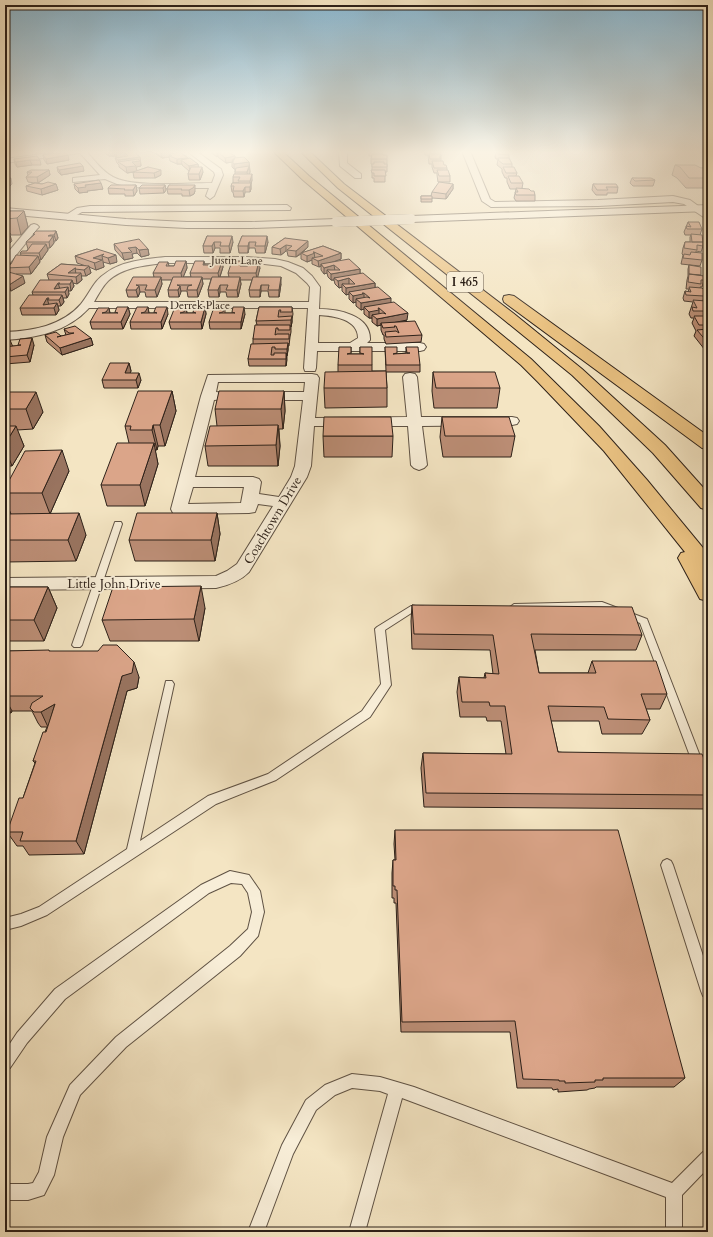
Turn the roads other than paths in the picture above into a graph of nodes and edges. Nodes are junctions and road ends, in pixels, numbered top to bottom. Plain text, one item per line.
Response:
1 (121, 209) edge
2 (342, 209) edge
3 (370, 209) edge
4 (384, 209) edge
5 (678, 209) edge
6 (698, 209) edge
7 (5, 211) edge
8 (68, 217) junction
9 (708, 217) edge
10 (34, 227) dead end
11 (12, 238) edge
12 (26, 238) junction
13 (5, 262) edge
14 (472, 272) dead end
15 (498, 291) dead end
16 (86, 305) junction
17 (314, 308) junction
18 (5, 336) edge
19 (311, 347) junction
20 (352, 347) junction
21 (420, 347) edge
22 (311, 373) junction
23 (410, 378) dead end
24 (208, 396) junction
25 (231, 396) edge
26 (247, 396) edge
27 (310, 396) junction
28 (414, 421) junction
29 (512, 421) edge
30 (308, 422) junction
31 (708, 444) edge
32 (419, 465) dead end
33 (186, 482) junction
34 (250, 498) junction
35 (284, 502) junction
36 (657, 503) junction
37 (708, 504) edge
38 (118, 524) dead end
39 (708, 569) edge
40 (224, 580) joint
41 (98, 583) junction
42 (5, 584) edge
43 (708, 594) edge
44 (507, 607) edge
45 (435, 608) edge
46 (77, 645) dead end
47 (169, 684) dead end
48 (695, 756) edge
49 (132, 852) junction
50 (667, 865) dead end
51 (5, 924) edge
52 (708, 992) edge
53 (5, 1063) edge
54 (397, 1089) junction
55 (708, 1157) edge
56 (5, 1192) edge
57 (674, 1192) junction
58 (256, 1232) edge
59 (358, 1232) edge
60 (674, 1232) edge

1 - 8 street
2 - 36 highway, I 465
3 - 37 highway, I 465
4 - 14 highway
5 - 8 street, bridge
6 - 9 street
7 - 8 street
10 - 12 street
11 - 12 street
12 - 13 street
15 - 31 highway
16 - 17 street, Derrek Place
16 - 17 street, Justin Lane
16 - 18 street, Justin Lane
17 - 19 street, Justin Lane
17 - 20 street, Derrek Place
19 - 20 street
19 - 22 street, Justin Lane
20 - 21 street
22 - 24 street
22 - 27 street, Coachtown Drive
23 - 28 street
24 - 25 street
24 - 33 street
26 - 27 street
27 - 30 street, Coachtown Drive
28 - 29 street
28 - 30 street
28 - 32 street
30 - 35 street, Coachtown Drive
33 - 34 street
33 - 34 street
34 - 35 street
35 - 40 street, Coachtown Drive
36 - 39 highway, I 465
36 - 43 highway
38 - 41 lane
40 - 41 street, Little John Drive
41 - 42 street, Little John Drive
41 - 46 lane
44 - 48 lane
45 - 49 lane
47 - 49 lane
49 - 51 lane
50 - 52 lane
53 - 56 lane
54 - 57 lane
54 - 58 lane
54 - 59 lane
55 - 57 lane
57 - 60 lane

